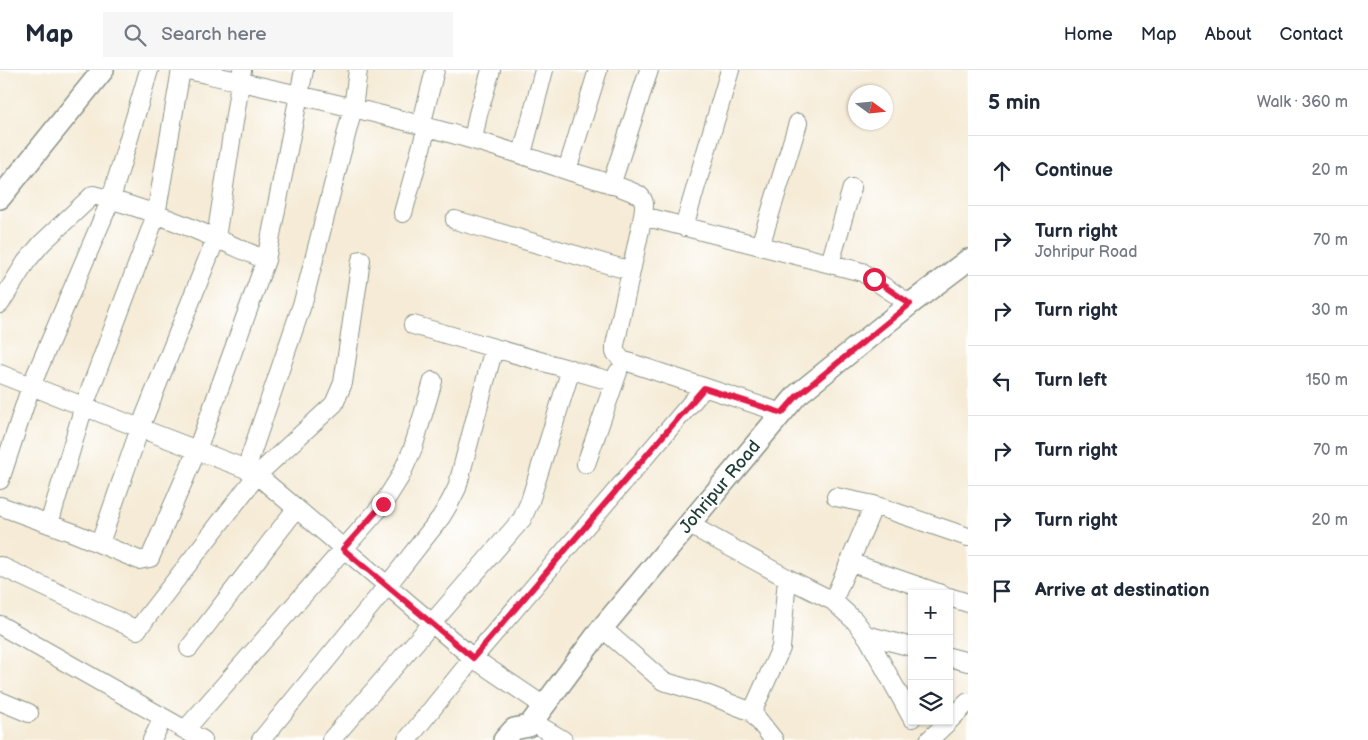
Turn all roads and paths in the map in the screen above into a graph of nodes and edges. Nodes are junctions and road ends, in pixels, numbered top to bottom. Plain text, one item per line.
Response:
1 (103, 70) edge
2 (149, 70) edge
3 (182, 70) edge
4 (188, 70) edge
5 (304, 70) edge
6 (358, 70) edge
7 (435, 70) edge
8 (490, 70) edge
9 (544, 70) edge
10 (598, 70) edge
11 (649, 70) edge
12 (730, 70) edge
13 (241, 76) edge
14 (300, 96) junction
15 (353, 108) junction
16 (798, 122) dead end
17 (424, 126) junction
18 (473, 140) junction
19 (522, 154) junction
20 (567, 170) junction
21 (611, 185) junction
22 (852, 188) dead end
23 (0, 198) edge
24 (111, 199) junction
25 (404, 213) dead end
26 (156, 215) junction
27 (643, 216) junction
28 (454, 220) dead end
29 (684, 227) junction
30 (216, 238) junction
31 (760, 246) junction
32 (266, 260) junction
33 (361, 260) dead end
34 (830, 263) junction
35 (967, 263) edge
36 (631, 271) junction
37 (0, 304) edge
38 (910, 304) junction
39 (413, 325) dead end
40 (494, 348) junction
41 (622, 360) junction
42 (572, 369) junction
43 (0, 374) edge
44 (434, 381) dead end
45 (614, 382) junction
46 (31, 386) junction
47 (704, 388) junction
48 (84, 406) junction
49 (782, 413) junction
50 (140, 428) junction
51 (196, 450) junction
52 (586, 464) dead end
53 (252, 472) junction
54 (0, 480) edge
55 (836, 497) dead end
56 (874, 505) junction
57 (0, 506) edge
58 (296, 509) junction
59 (49, 524) junction
60 (688, 524) junction
61 (968, 537) edge
62 (100, 543) junction
63 (343, 549) junction
64 (850, 562) junction
65 (0, 566) edge
66 (787, 578) junction
67 (387, 586) junction
68 (930, 590) edge
69 (953, 598) edge
70 (833, 601) junction
71 (968, 603) edge
72 (431, 623) junction
73 (602, 628) junction
74 (2, 630) edge
75 (866, 635) junction
76 (908, 646) edge
77 (189, 648) dead end
78 (473, 658) junction
79 (953, 658) edge
80 (968, 662) edge
81 (0, 701) edge
82 (968, 702) edge
83 (908, 711) edge
84 (752, 712) junction
85 (29, 713) dead end
86 (953, 717) edge
87 (163, 718) junction
88 (534, 724) edge
89 (916, 725) edge
90 (945, 725) edge
91 (185, 730) junction
92 (152, 740) edge
93 (203, 740) edge
94 (261, 740) edge
95 (331, 740) edge
96 (407, 740) edge
97 (504, 740) edge
98 (563, 740) edge
99 (774, 740) edge
100 (924, 740) edge
101 (930, 740) edge

1 - 23 street
2 - 24 street
3 - 26 street
4 - 13 street
5 - 14 street
6 - 15 street
7 - 17 street
8 - 18 street
9 - 19 street
10 - 20 street
11 - 21 street
12 - 29 street
13 - 14 street
13 - 30 street
14 - 15 street
14 - 32 street
15 - 17 street
15 - 53 street
16 - 31 street
17 - 18 street
17 - 25 street
18 - 19 street
19 - 20 street
20 - 21 street
21 - 27 street
22 - 34 street
24 - 26 street
24 - 37 street
24 - 46 street
26 - 30 street
26 - 48 street
27 - 29 street
27 - 36 street
28 - 36 street
29 - 31 street
30 - 32 street
30 - 50 street
31 - 34 street
32 - 51 street
33 - 53 street
34 - 38 street
35 - 38 street, Johripur Road
36 - 41 street
38 - 49 street, Johripur Road
39 - 40 street
40 - 42 street
40 - 67 street
41 - 45 street
41 - 47 street
42 - 45 street
42 - 72 street
43 - 46 street
44 - 63 street
45 - 52 street
46 - 48 street
46 - 54 street
47 - 49 street
47 - 78 street
48 - 50 street
48 - 59 street
49 - 60 street, Johripur Road
50 - 51 street
50 - 62 street
51 - 53 street
51 - 62 street
53 - 58 street
53 - 65 street
55 - 56 street
56 - 61 street
56 - 64 street
57 - 59 street
58 - 63 street
58 - 77 street
59 - 62 street
60 - 66 street
60 - 73 street, Johripur Road
63 - 67 street
63 - 91 street
64 - 68 street
64 - 70 street
66 - 70 street
66 - 84 street
67 - 72 street
67 - 94 street
69 - 71 street
70 - 75 street
72 - 78 street
72 - 95 street
73 - 84 street
73 - 88 street, Johripur Road
74 - 87 street
75 - 76 street
75 - 83 street
78 - 88 street
78 - 96 street
79 - 80 street
81 - 85 street
82 - 86 street
84 - 99 street
87 - 91 street
87 - 92 street
88 - 97 street, Johripur Road
88 - 98 street
89 - 100 street
90 - 101 street
91 - 93 street

